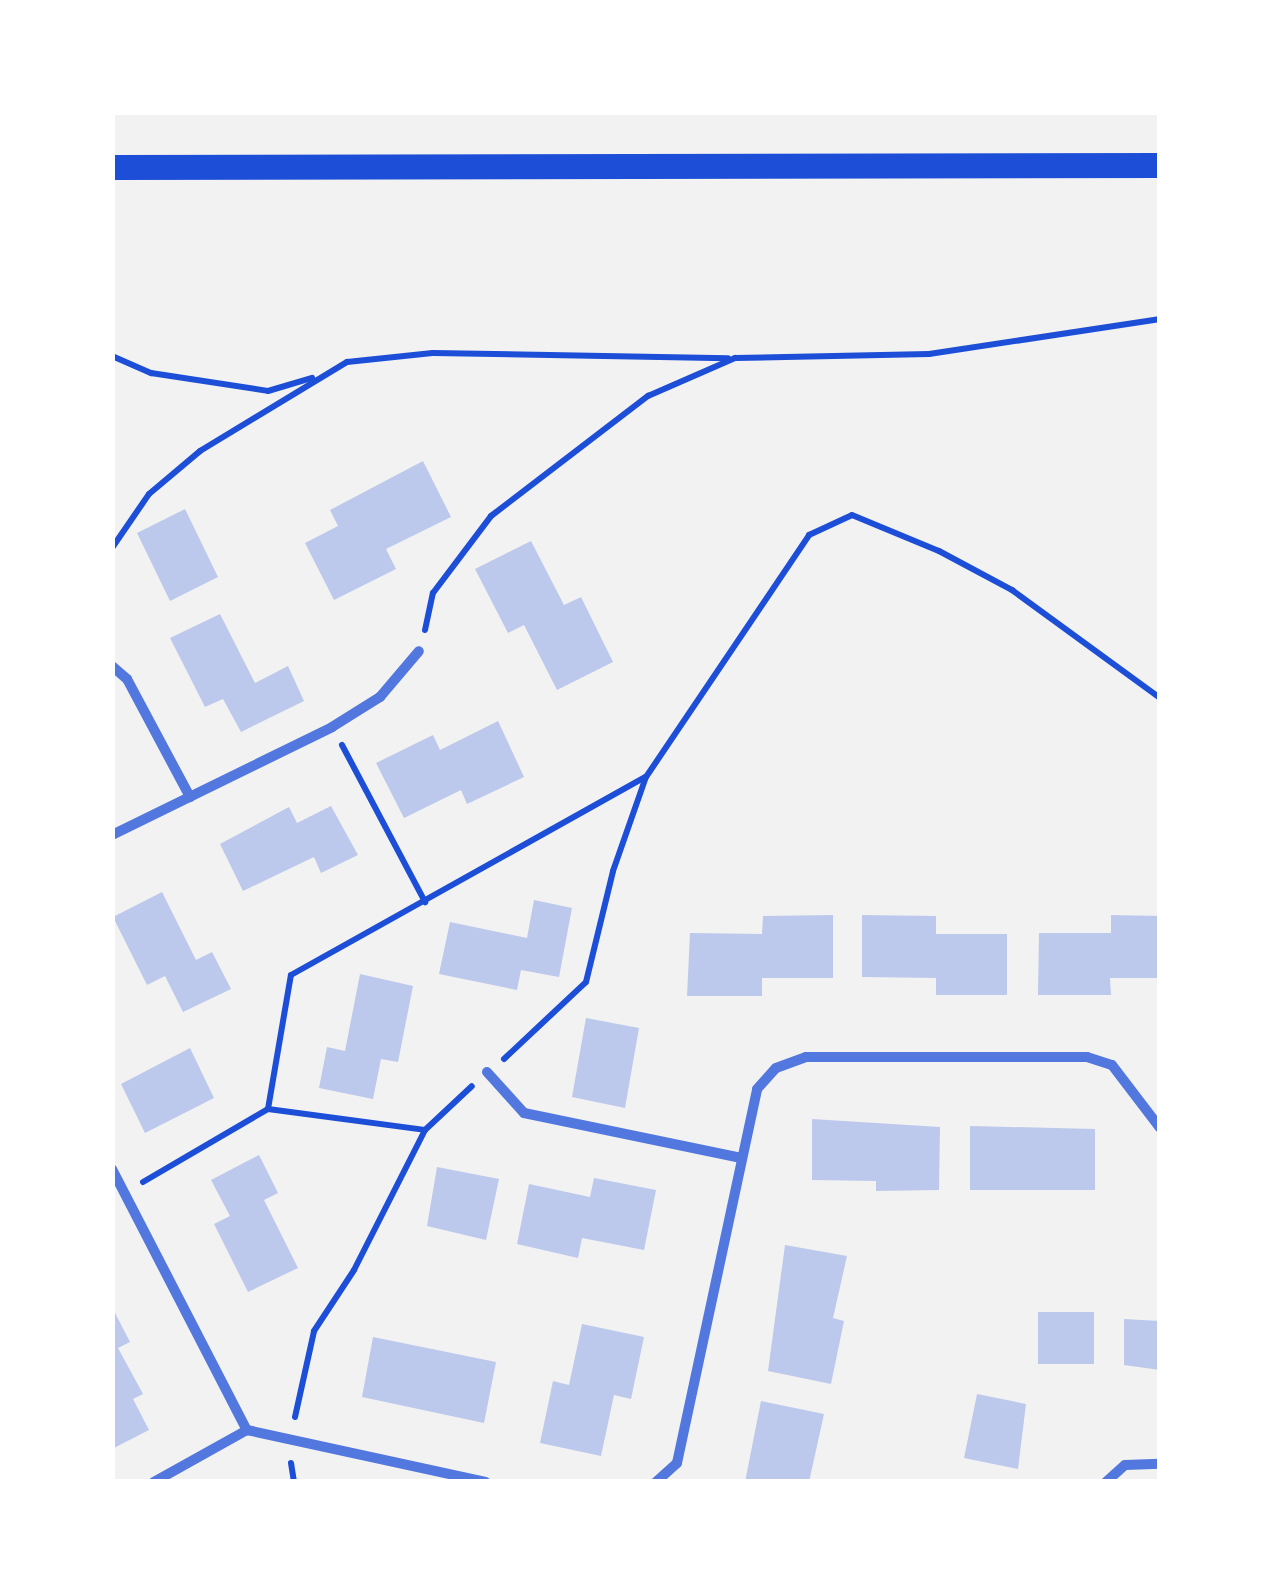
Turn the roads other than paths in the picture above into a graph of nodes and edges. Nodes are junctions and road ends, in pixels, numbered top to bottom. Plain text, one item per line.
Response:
1 (1160, 166) edge
2 (112, 167) edge
3 (420, 651) road end
4 (112, 666) edge
5 (190, 797) junction
6 (112, 836) edge
7 (487, 1072) road end
8 (1160, 1128) edge
9 (741, 1158) junction
10 (112, 1169) edge
11 (246, 1430) junction
12 (676, 1463) junction
13 (1160, 1464) edge
14 (154, 1482) edge
15 (485, 1482) edge
16 (656, 1482) edge
17 (672, 1482) edge
18 (1106, 1482) edge

1 - 2 main road
3 - 5 street
4 - 5 street
5 - 6 street
7 - 9 street
8 - 9 street
9 - 12 street
10 - 11 street
11 - 14 street
11 - 15 street
12 - 16 street
12 - 17 street
13 - 18 street

